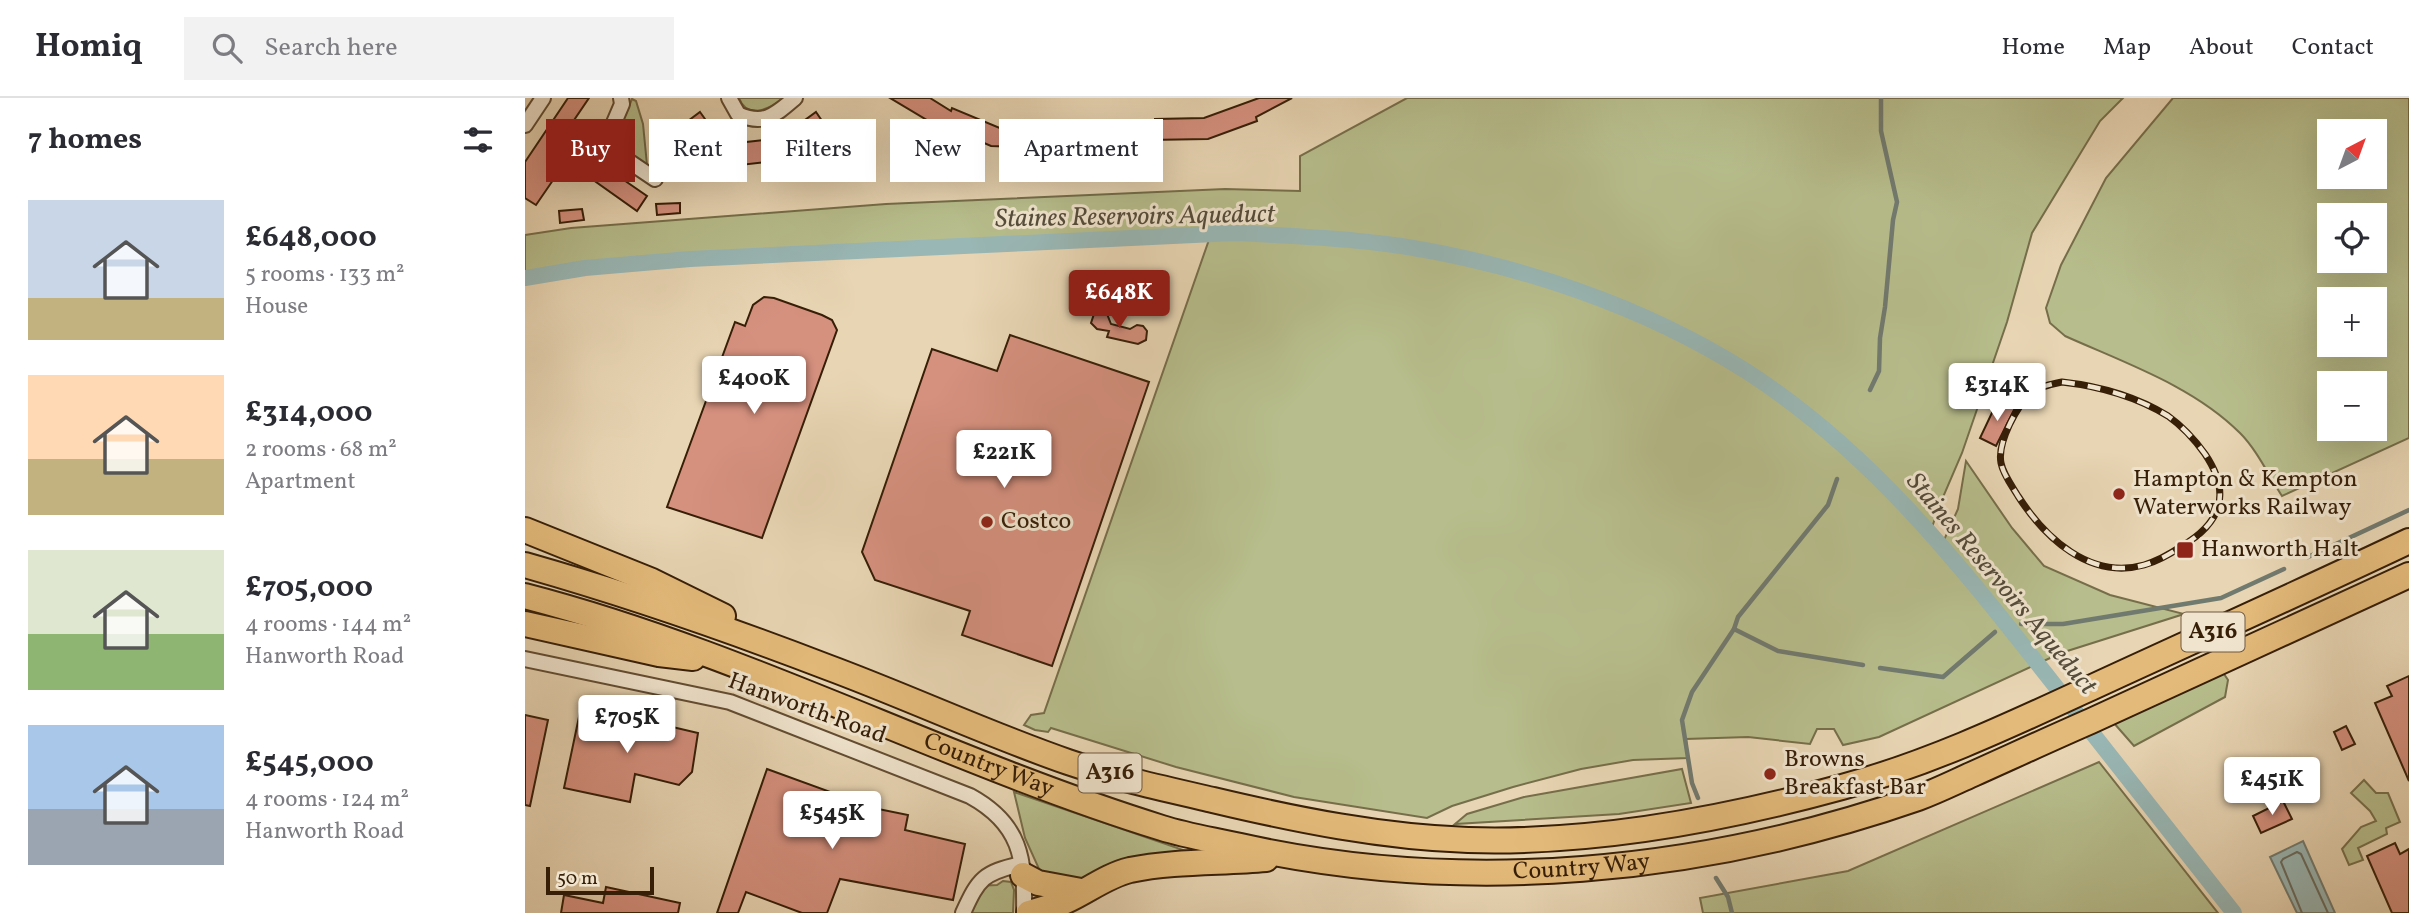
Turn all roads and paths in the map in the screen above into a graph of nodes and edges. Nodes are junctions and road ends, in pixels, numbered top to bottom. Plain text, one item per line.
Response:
1 (543, 98) edge
2 (621, 98) edge
3 (729, 98) edge
4 (795, 98) edge
5 (525, 125) edge
6 (649, 175) edge
7 (525, 530) edge
8 (2409, 541) edge
9 (525, 565) edge
10 (2409, 575) edge
11 (525, 596) edge
12 (525, 624) edge
13 (525, 659) edge
14 (732, 662) junction
15 (826, 666) junction
16 (1291, 857) junction
17 (1022, 870) junction
18 (1081, 891) junction
19 (963, 913) edge
20 (1024, 913) edge
21 (1029, 913) edge

1 - 5 street
2 - 6 street
3 - 4 street
7 - 15 highway, A316
8 - 15 highway, Country Way / A316
9 - 15 highway, A316
10 - 16 highway, Country Way / A316
11 - 14 highway, A316
12 - 14 highway, A316
13 - 17 street, Hanworth Road
14 - 16 highway, Country Way / A316
16 - 18 highway
17 - 18 highway
17 - 19 street
17 - 20 street, Hanworth Road
18 - 21 highway

